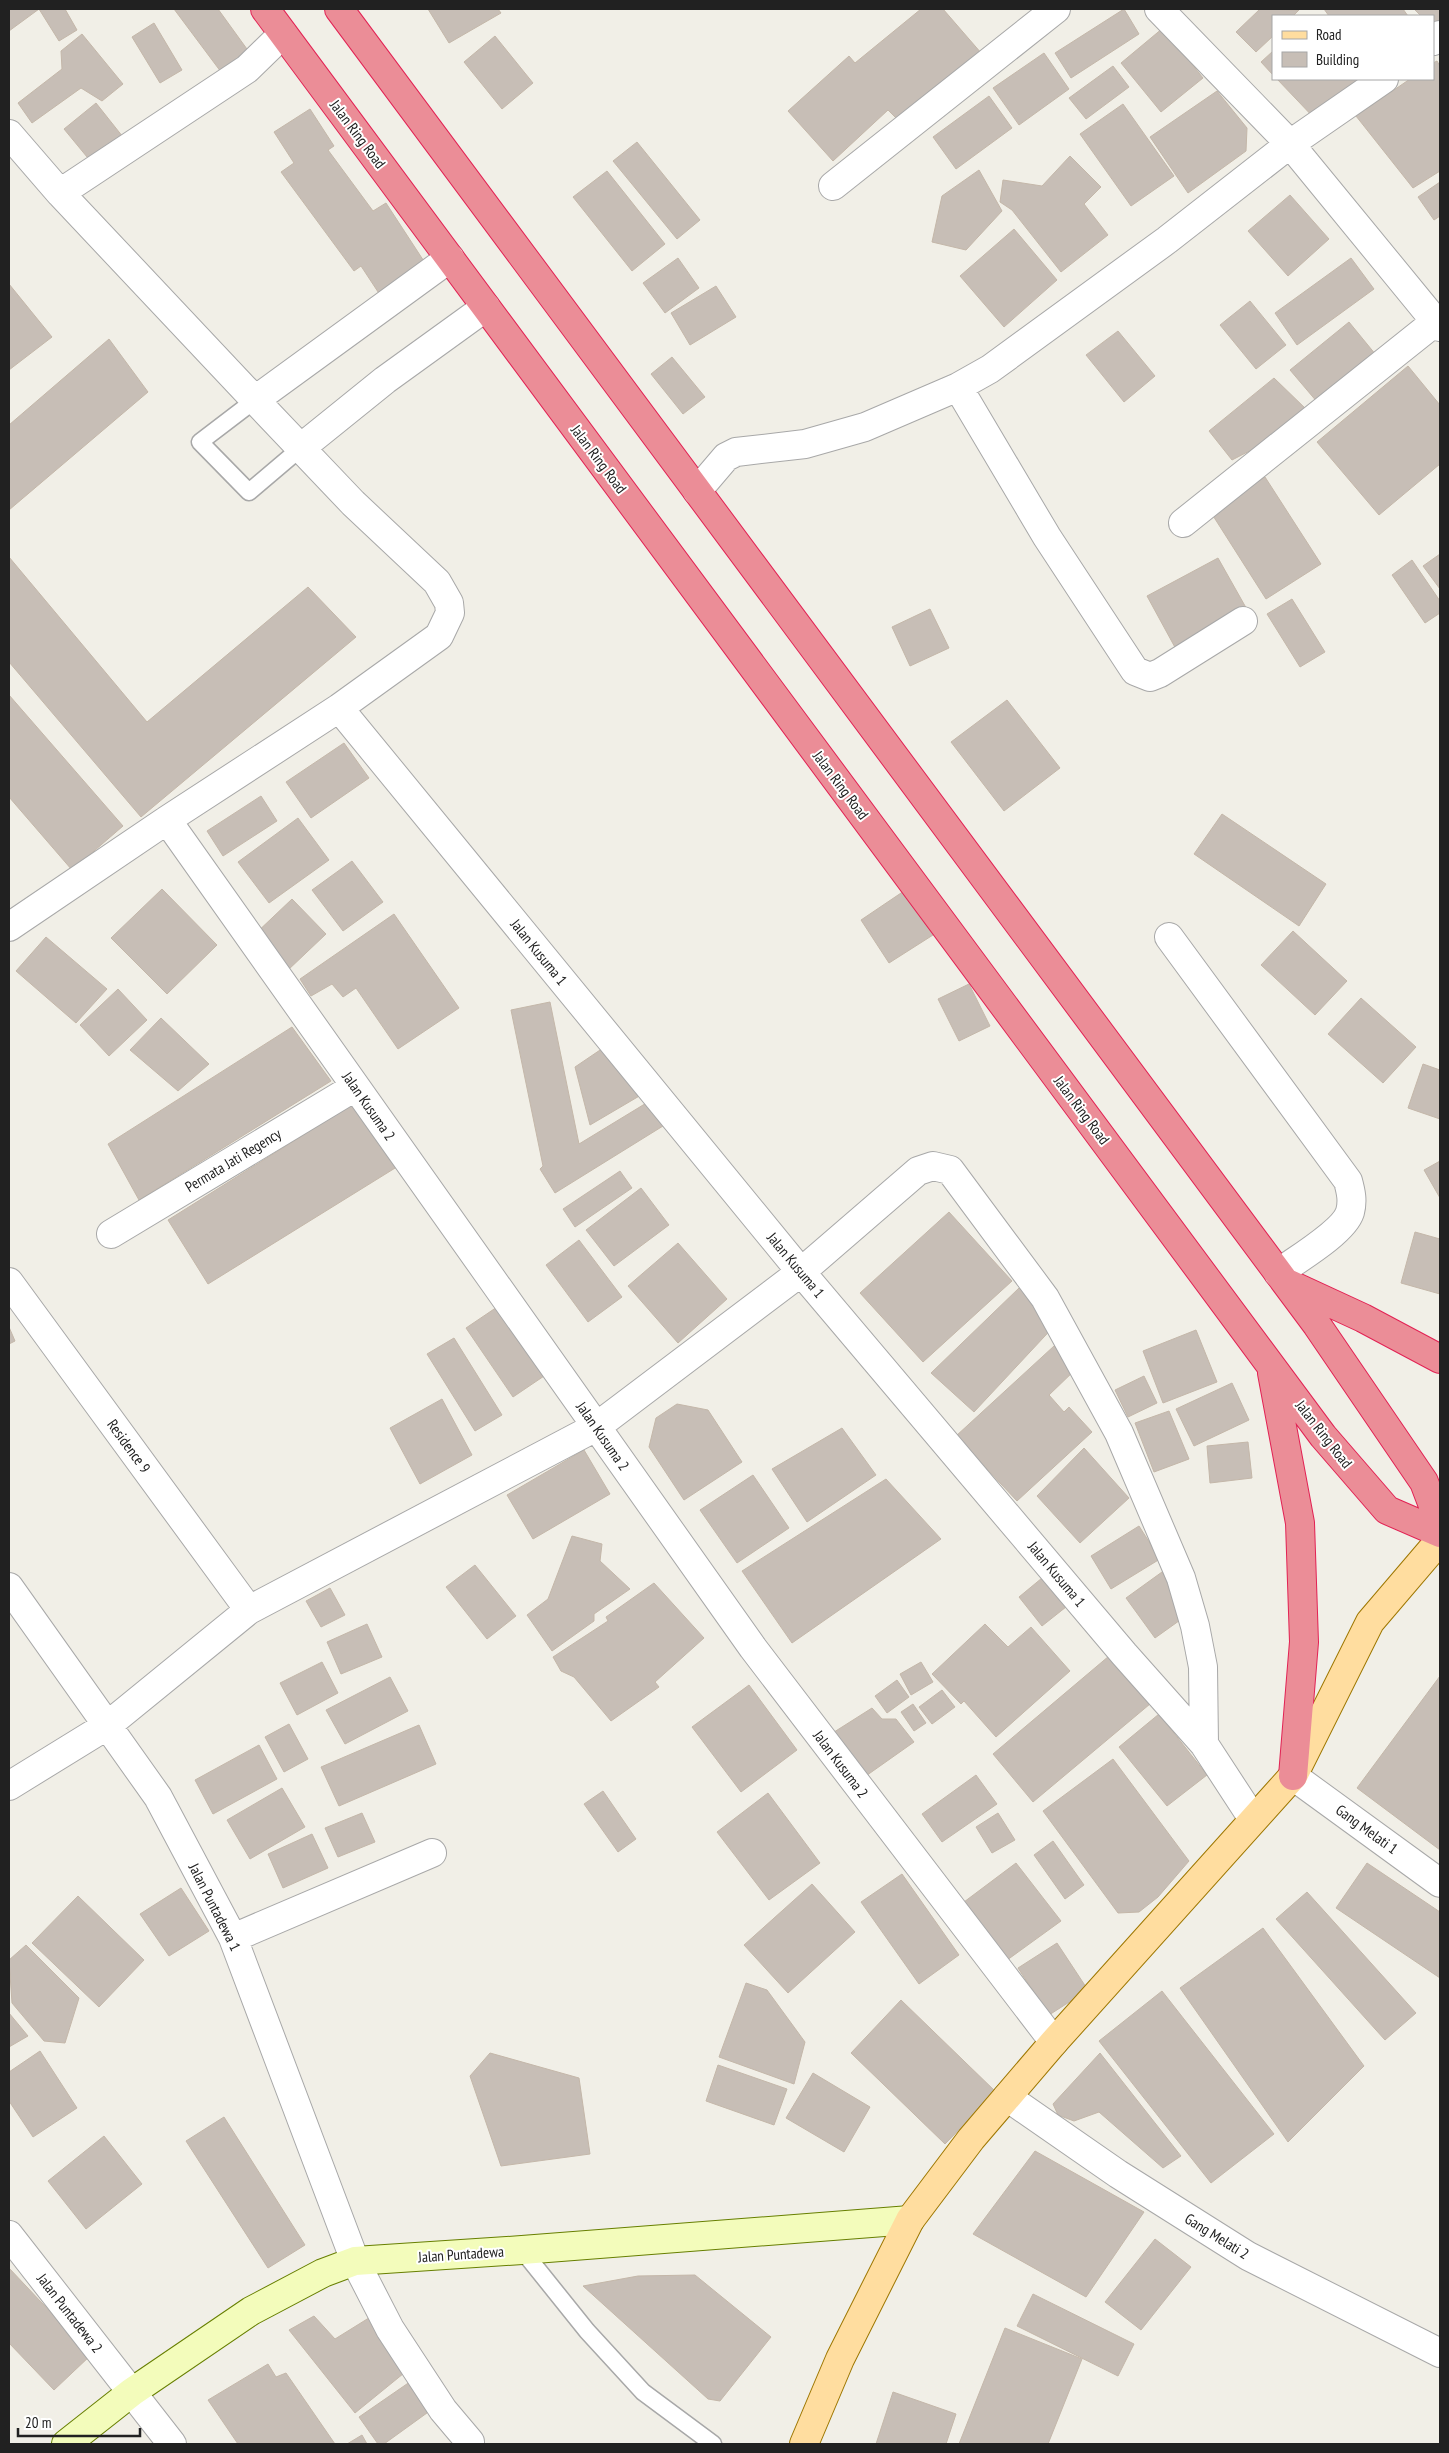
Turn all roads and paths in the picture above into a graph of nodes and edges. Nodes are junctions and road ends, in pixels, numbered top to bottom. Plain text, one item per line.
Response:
1 (264, 9) edge
2 (338, 9) edge
3 (1056, 9) edge
4 (1159, 9) edge
5 (283, 34) junction
6 (1383, 80) edge
7 (9, 134) edge
8 (1290, 144) junction
9 (833, 186) dead end
10 (60, 193) junction
11 (450, 258) junction
12 (486, 307) junction
13 (1439, 322) edge
14 (958, 388) junction
15 (255, 400) junction
16 (302, 447) junction
17 (697, 491) junction
18 (1183, 524) dead end
19 (1243, 621) dead end
20 (340, 708) junction
21 (167, 820) junction
22 (9, 927) edge
23 (1169, 937) dead end
24 (355, 1087) junction
25 (111, 1234) dead end
26 (801, 1272) junction
27 (1282, 1278) junction
28 (9, 1282) edge
29 (1440, 1359) edge
30 (1270, 1363) junction
31 (596, 1427) junction
32 (1440, 1524) edge
33 (1440, 1533) edge
34 (1440, 1540) edge
35 (9, 1586) edge
36 (248, 1610) junction
37 (108, 1726) junction
38 (1204, 1744) junction
39 (1293, 1776) junction
40 (9, 1786) edge
41 (1253, 1819) junction
42 (432, 1853) dead end
43 (1440, 1883) edge
44 (233, 1938) junction
45 (1054, 2042) junction
46 (1007, 2097) junction
47 (910, 2220) junction
48 (9, 2234) edge
49 (522, 2250) junction
50 (354, 2261) junction
51 (1440, 2353) edge
52 (132, 2392) junction
53 (470, 2442) dead end
54 (66, 2444) edge
55 (172, 2444) edge
56 (713, 2444) edge
57 (804, 2444) edge

1 - 5 highway, Jalan Ring Road
2 - 17 highway
3 - 9 street
4 - 8 street
5 - 10 street
5 - 11 highway, Jalan Ring Road
6 - 8 street
7 - 10 street
8 - 13 street
8 - 14 street
10 - 15 street
11 - 12 highway, Jalan Ring Road
11 - 15 street
12 - 16 street
12 - 30 highway, Jalan Ring Road
13 - 18 street
14 - 17 street
14 - 19 street
15 - 16 street
15 - 16 lane
16 - 20 street
17 - 27 highway
20 - 21 street
20 - 26 street, Jalan Kusuma 1
21 - 22 street
21 - 24 street, Jalan Kusuma 2
23 - 27 street
24 - 25 street, Permata Jati Regency
24 - 31 street, Jalan Kusuma 2
26 - 31 street
26 - 38 street, Jalan Kusuma 1
26 - 38 street
27 - 29 highway
27 - 32 highway
28 - 36 street, Residence 9
30 - 33 highway, Jalan Ring Road
30 - 39 highway
31 - 36 street
31 - 45 street, Jalan Kusuma 2
34 - 39 main road
35 - 37 street, Jalan Puntadewa 1
36 - 37 street
37 - 40 street
37 - 44 street, Jalan Puntadewa 1
38 - 41 street, Jalan Kusuma 1
39 - 41 main road
39 - 43 street, Gang Melati 1
41 - 45 main road
42 - 44 street
44 - 50 street, Jalan Puntadewa 1
45 - 46 main road
46 - 47 main road
46 - 51 street, Gang Melati 2
47 - 49 street, Jalan Puntadewa
47 - 57 main road
48 - 52 street, Jalan Puntadewa 2
49 - 50 street, Jalan Puntadewa
49 - 56 lane
50 - 52 street, Jalan Puntadewa
50 - 53 street, Jalan Puntadewa 1
52 - 54 street, Jalan Puntadewa
52 - 55 street, Jalan Puntadewa 2

